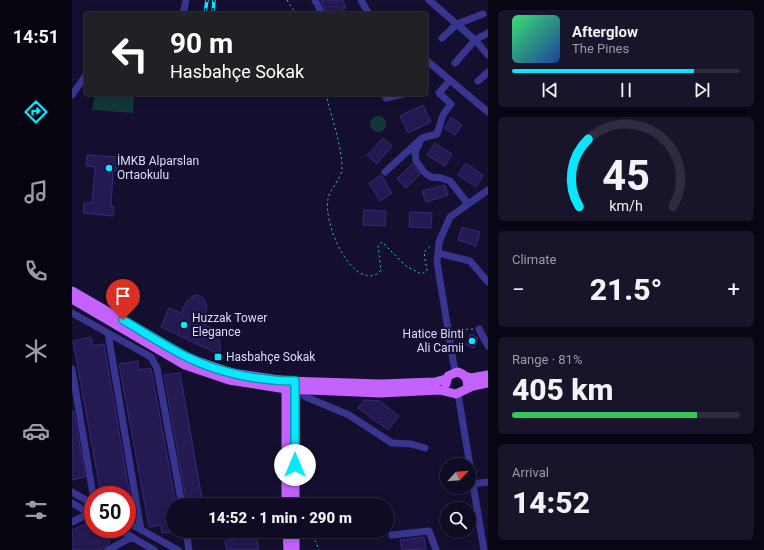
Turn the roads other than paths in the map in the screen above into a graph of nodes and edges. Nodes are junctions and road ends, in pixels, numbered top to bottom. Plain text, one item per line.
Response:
1 (186, 0) edge
2 (314, 0) edge
3 (361, 0) edge
4 (429, 0) edge
5 (183, 12) edge
6 (321, 12) edge
7 (368, 12) edge
8 (483, 14) dead end
9 (458, 24) junction
10 (488, 33) edge
11 (442, 38) dead end
12 (476, 40) junction
13 (488, 54) edge
14 (428, 62) edge
15 (455, 63) dead end
16 (488, 72) edge
17 (84, 78) edge
18 (450, 80) junction
19 (478, 81) dead end
20 (72, 95) edge
21 (394, 96) edge
22 (386, 98) dead end
23 (488, 112) edge
24 (422, 138) junction
25 (385, 172) dead end
26 (488, 190) edge
27 (468, 204) junction
28 (438, 250) junction
29 (488, 282) edge
30 (72, 291) edge
31 (72, 299) edge
32 (72, 313) edge
33 (479, 329) road end
34 (108, 333) junction
35 (488, 346) edge
36 (72, 369) edge
37 (455, 372) junction
38 (488, 375) edge
39 (465, 376) junction
40 (446, 378) junction
41 (488, 383) edge
42 (290, 385) junction
43 (467, 389) junction
44 (448, 391) junction
45 (458, 394) junction
46 (425, 448) dead end
47 (469, 458) edge
48 (488, 482) edge
49 (476, 484) edge
50 (92, 486) edge
51 (72, 492) edge
52 (475, 494) edge
53 (181, 498) edge
54 (286, 498) edge
55 (295, 498) edge
56 (84, 499) edge
57 (72, 503) edge
58 (84, 510) edge
59 (84, 517) edge
60 (72, 522) edge
61 (136, 527) edge
62 (141, 530) junction
63 (394, 535) edge
64 (130, 538) edge
65 (134, 538) edge
66 (187, 538) edge
67 (287, 538) edge
68 (295, 538) edge
69 (108, 550) edge
70 (154, 550) edge
71 (178, 550) edge
72 (189, 550) edge
73 (288, 550) edge
74 (296, 550) edge
75 (436, 550) edge
76 (484, 550) edge

1 - 5 street
2 - 6 street
3 - 7 street
4 - 9 street
8 - 9 street
9 - 11 street
9 - 12 street
10 - 12 street
12 - 13 street
12 - 15 street
14 - 18 street
16 - 19 street
17 - 20 street
18 - 23 street
18 - 24 street
21 - 22 street
24 - 25 street
24 - 27 street
26 - 27 street
27 - 28 street
28 - 29 street
28 - 37 street
30 - 42 main road
31 - 42 main road
32 - 34 street
33 - 35 street
34 - 53 street
34 - 62 street
36 - 50 street
37 - 39 main road
37 - 40 main road
38 - 39 main road
39 - 43 main road
40 - 42 main road
40 - 44 main road
41 - 43 main road
42 - 44 main road
42 - 46 street
42 - 54 main road
42 - 55 main road
43 - 45 main road
44 - 45 main road
45 - 47 street
48 - 49 street
51 - 56 street
52 - 76 street
57 - 58 street
59 - 60 street
61 - 62 street
62 - 71 street
63 - 75 street
64 - 69 street
65 - 70 street
66 - 72 street
67 - 73 main road
68 - 74 main road

